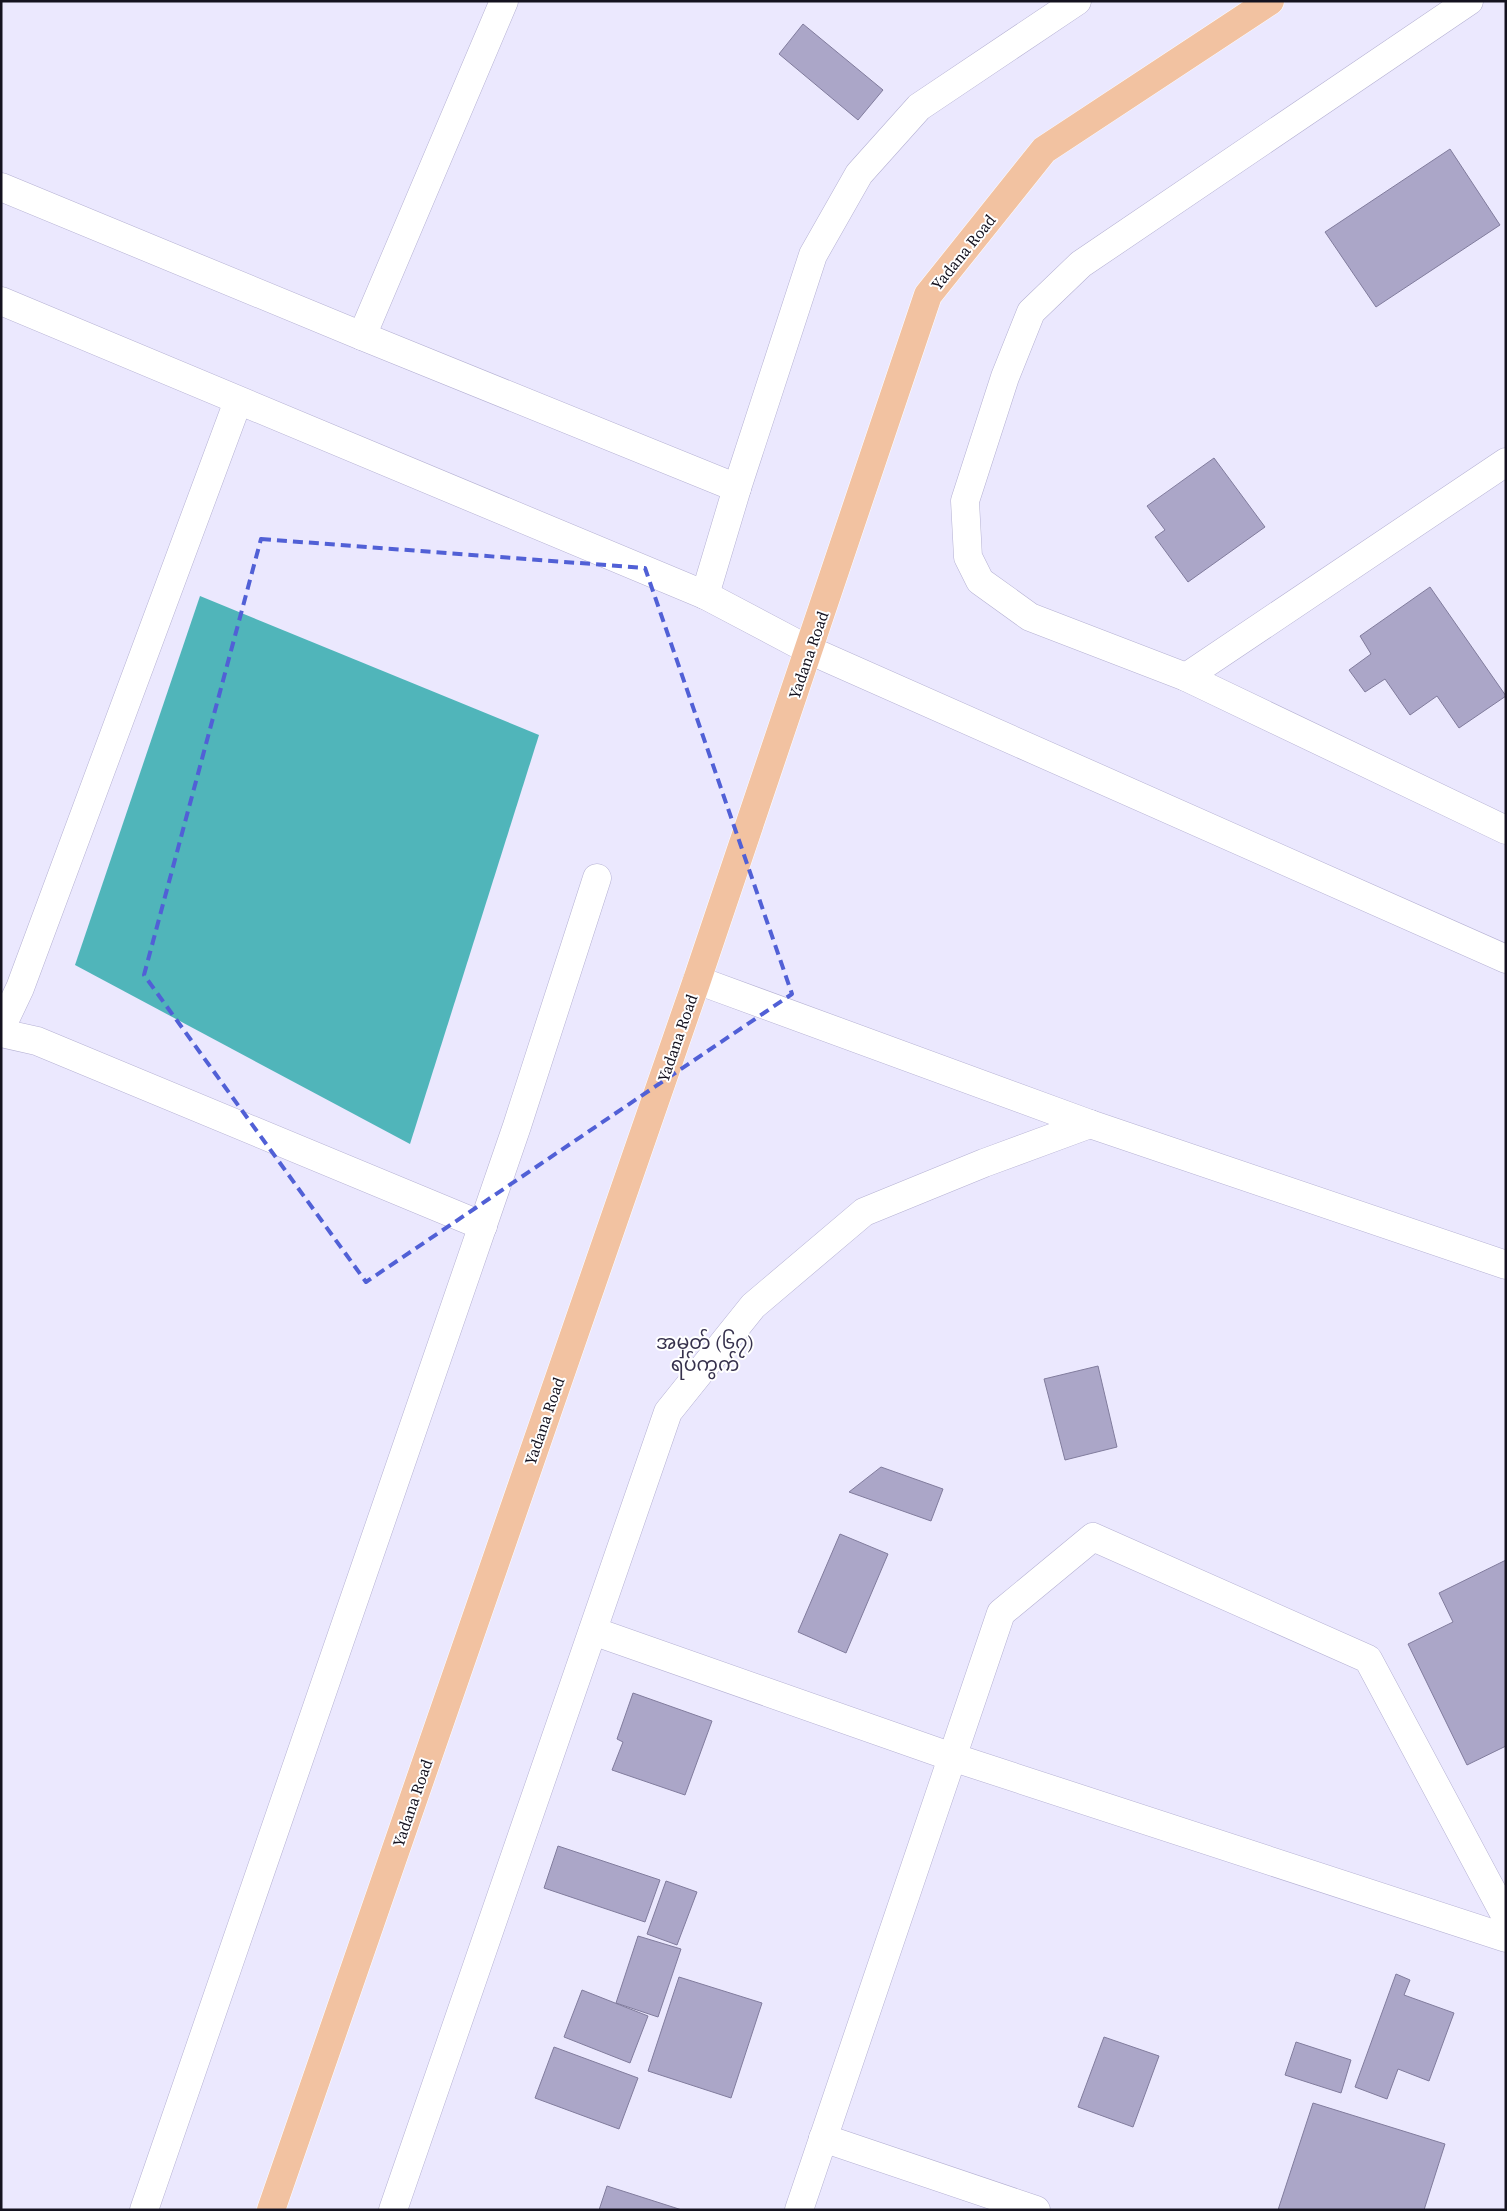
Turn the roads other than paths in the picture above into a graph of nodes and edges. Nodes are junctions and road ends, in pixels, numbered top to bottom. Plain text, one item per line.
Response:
1 (504, 1) edge
2 (1077, 1) edge
3 (1270, 1) edge
4 (1469, 1) edge
5 (1, 187) edge
6 (1, 301) edge
7 (362, 336) junction
8 (238, 401) junction
9 (1506, 462) edge
10 (737, 488) junction
11 (705, 595) junction
12 (809, 650) junction
13 (1186, 677) junction
14 (1506, 830) edge
15 (597, 878) dead end
16 (1506, 959) edge
17 (697, 980) junction
18 (1, 1028) edge
19 (1, 1033) edge
20 (1090, 1124) junction
21 (483, 1226) junction
22 (1506, 1265) edge
23 (593, 1631) junction
24 (952, 1757) junction
25 (1506, 1917) edge
26 (1506, 1938) edge
27 (823, 2138) junction
28 (144, 2210) edge
29 (271, 2210) edge
30 (393, 2210) edge
31 (800, 2210) edge
32 (1036, 2210) edge

1 - 7 street
2 - 10 street
3 - 12 main road, Yadana Road
4 - 13 street
5 - 7 street
6 - 8 street
7 - 10 street
8 - 11 street
8 - 18 street
9 - 13 street
10 - 11 street
11 - 12 street
12 - 16 street
12 - 17 main road, Yadana Road
13 - 14 street
15 - 21 street
17 - 20 street
17 - 29 main road, Yadana Road
19 - 21 street
20 - 22 street
20 - 23 street
21 - 28 street
23 - 24 street
23 - 30 street
24 - 25 street
24 - 26 street
24 - 27 street
27 - 31 street
27 - 32 street

